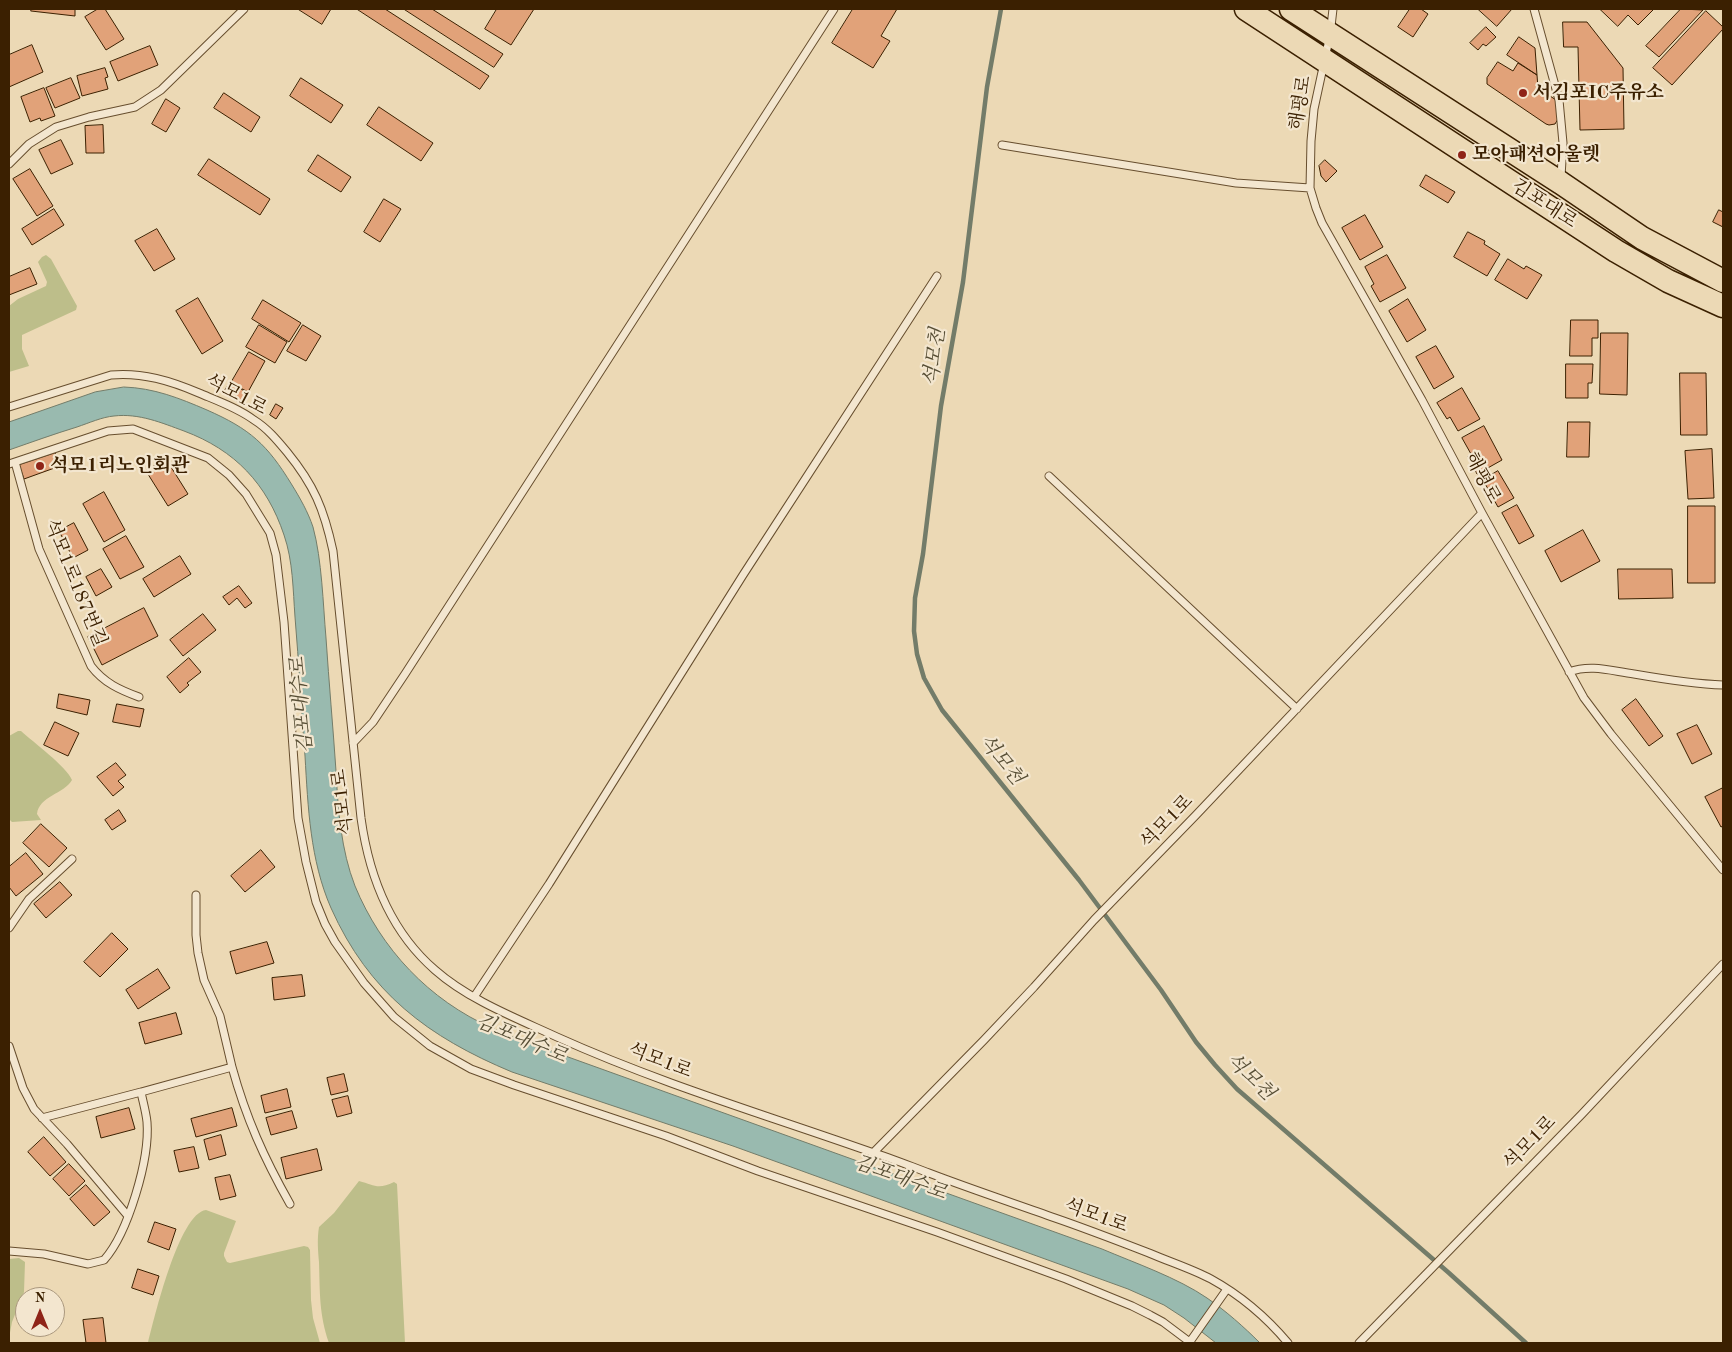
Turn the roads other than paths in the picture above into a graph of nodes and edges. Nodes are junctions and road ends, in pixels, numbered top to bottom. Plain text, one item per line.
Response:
1 (244, 9) edge
2 (834, 9) edge
3 (1246, 9) edge
4 (1291, 9) edge
5 (1333, 9) edge
6 (1534, 9) edge
7 (1330, 35) junction
8 (1325, 62) junction
9 (1395, 107) junction
10 (1445, 108) junction
11 (1002, 145) dead end
12 (9, 164) edge
13 (1561, 183) junction
14 (1310, 188) junction
15 (937, 276) dead end
16 (1723, 281) edge
17 (1723, 306) edge
18 (9, 407) edge
19 (12, 463) edge
20 (1049, 476) dead end
21 (1482, 513) junction
22 (1569, 672) junction
23 (1723, 686) edge
24 (139, 697) dead end
25 (1297, 709) junction
26 (353, 744) junction
27 (72, 859) dead end
28 (1723, 870) edge
29 (196, 896) dead end
30 (9, 928) edge
31 (1723, 964) edge
32 (474, 997) junction
33 (9, 1046) edge
34 (232, 1067) junction
35 (141, 1092) junction
36 (42, 1118) junction
37 (874, 1152) junction
38 (290, 1204) dead end
39 (128, 1216) junction
40 (9, 1251) edge
41 (1227, 1289) junction
42 (1190, 1342) edge
43 (1288, 1343) edge
44 (1359, 1343) edge

1 - 12 lane
2 - 26 lane
3 - 8 main road, 김포대로
4 - 7 main road, 김포대로
5 - 7 lane, 해평로
6 - 13 lane, 김포대로
7 - 8 lane, 해평로
7 - 10 main road, 김포대로
8 - 9 main road, 김포대로
8 - 14 lane, 해평로
9 - 10 main road
9 - 17 main road, 김포대로
10 - 13 main road, 김포대로
11 - 14 lane
13 - 16 main road, 김포대로
14 - 21 lane, 해평로
15 - 32 lane
18 - 26 lane, 석모1로
19 - 24 lane, 석모1로187번길
19 - 42 lane
20 - 25 lane
21 - 22 lane, 해평로
21 - 25 lane, 석모1로
22 - 23 lane
22 - 28 lane, 해평로
25 - 37 lane, 석모1로
26 - 32 lane, 석모1로
27 - 30 lane
29 - 34 lane
31 - 44 lane, 석모1로
32 - 37 lane, 석모1로
33 - 36 lane
34 - 35 lane
34 - 38 lane
35 - 36 lane
35 - 39 lane
36 - 39 lane
37 - 41 lane, 석모1로
39 - 40 lane
41 - 42 lane
41 - 43 lane, 석모1로

